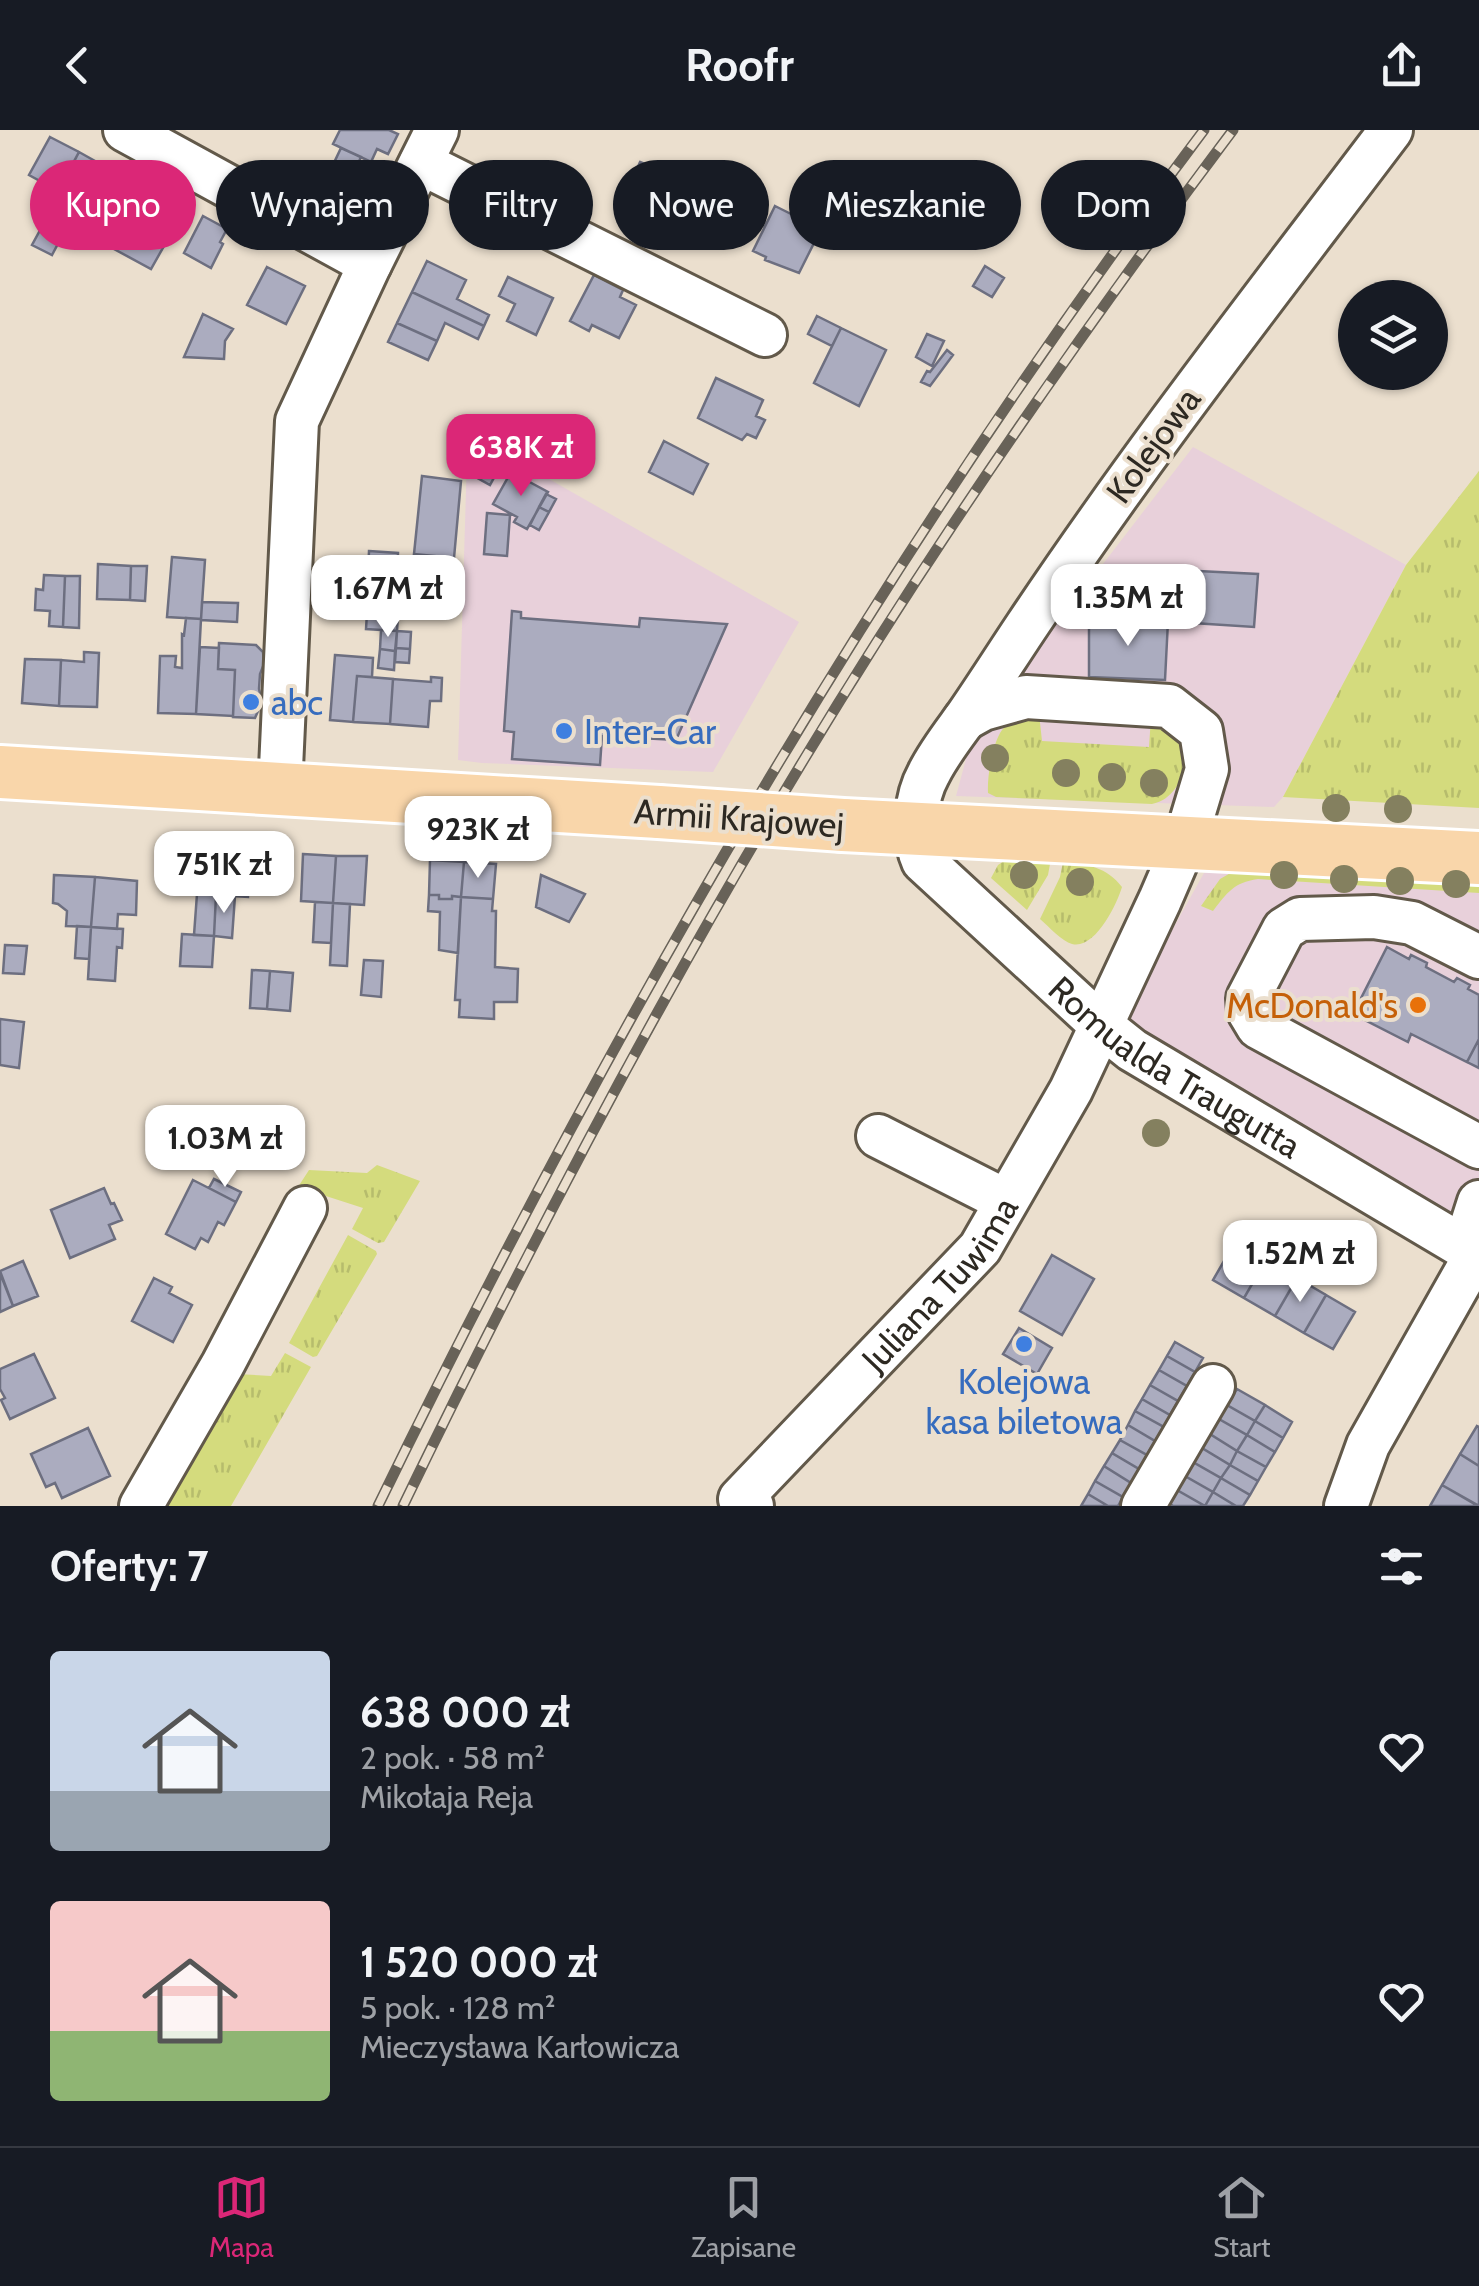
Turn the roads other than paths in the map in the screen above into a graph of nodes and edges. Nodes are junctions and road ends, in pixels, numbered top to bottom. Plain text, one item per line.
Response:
1 (125, 130) edge
2 (1391, 130) edge
3 (429, 147) edge
4 (370, 264) junction
5 (765, 335) dead end
6 (965, 719) junction
7 (0, 772) edge
8 (280, 790) junction
9 (916, 830) junction
10 (1185, 842) junction
11 (1479, 858) edge
12 (1336, 917) junction
13 (1479, 958) edge
14 (1479, 980) edge
15 (1102, 1026) junction
16 (878, 1136) dead end
17 (1479, 1147) edge
18 (1006, 1201) junction
19 (1479, 1202) edge
20 (306, 1208) dead end
21 (1477, 1255) edge
22 (1213, 1386) dead end
23 (141, 1506) edge
24 (752, 1506) edge
25 (1143, 1506) edge
26 (1346, 1506) edge

1 - 4 street
2 - 6 street, Kolejowa
3 - 4 street
3 - 5 street
4 - 8 street
6 - 9 street, Kolejowa
6 - 10 street, Juliana Tuwima
7 - 8 main road, Armii Krajowej
8 - 9 main road, Armii Krajowej, bridge
9 - 10 main road, Armii Krajowej
9 - 15 street, Romualda Traugutta
10 - 11 main road, Armii Krajowej
10 - 15 street, Juliana Tuwima
12 - 13 street
12 - 14 street
12 - 17 street
15 - 18 street, Juliana Tuwima
15 - 21 street, Romualda Traugutta
16 - 18 street
18 - 24 street, Juliana Tuwima
19 - 21 street
20 - 23 street
21 - 26 street
22 - 25 street

